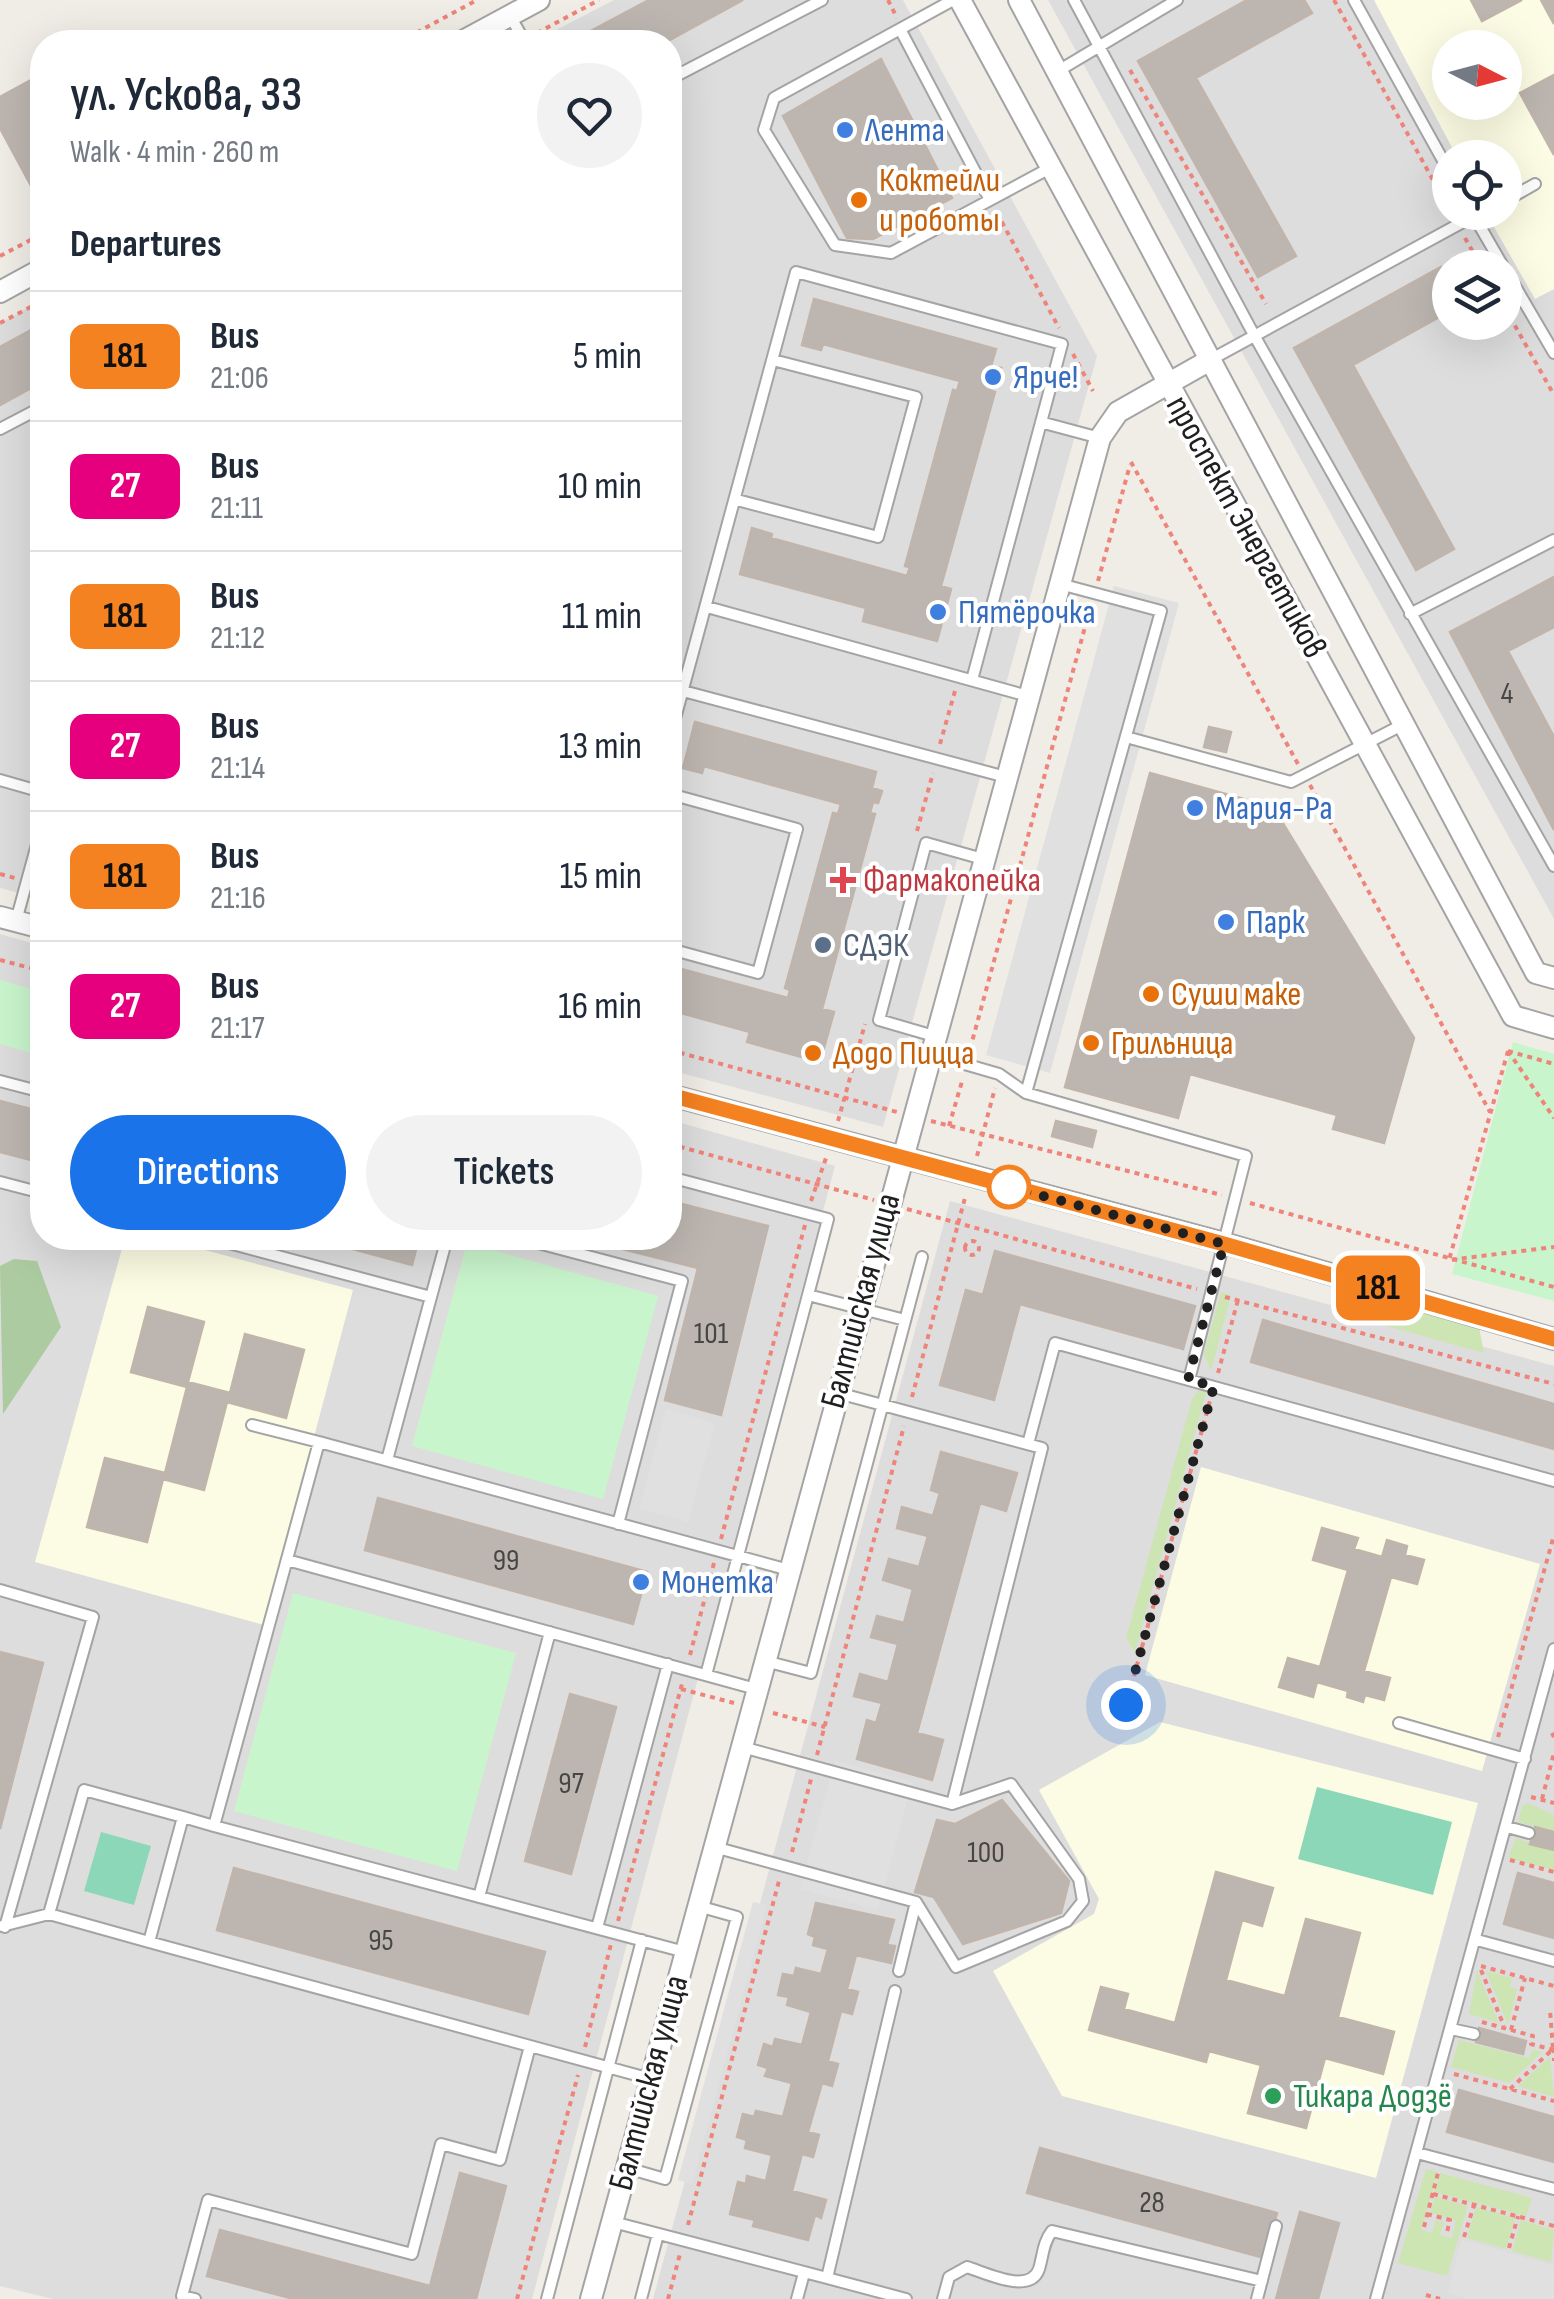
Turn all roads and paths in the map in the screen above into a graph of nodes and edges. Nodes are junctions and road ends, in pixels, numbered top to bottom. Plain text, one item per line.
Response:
1 (476, 0) edge
2 (539, 0) edge
3 (599, 0) edge
4 (822, 0) edge
5 (956, 0) edge
6 (1019, 0) edge
7 (1074, 0) edge
8 (1177, 0) edge
9 (1334, 0) edge
10 (1354, 0) edge
11 (510, 16) junction
12 (900, 28) junction
13 (421, 30) edge
14 (484, 30) edge
15 (518, 30) edge
16 (545, 30) edge
17 (1098, 45) junction
18 (1130, 70) dead end
19 (1057, 71) junction
20 (682, 72) edge
21 (1432, 141) edge
22 (1050, 168) junction
23 (1432, 179) edge
24 (1535, 184) dead end
25 (1522, 191) edge
26 (990, 200) junction
27 (1432, 227) edge
28 (30, 240) edge
29 (0, 256) edge
30 (30, 276) edge
31 (0, 292) edge
32 (1522, 298) edge
33 (1266, 304) dead end
34 (30, 307) edge
35 (0, 323) edge
36 (1254, 334) junction
37 (1522, 338) edge
38 (1554, 352) edge
39 (773, 360) junction
40 (1210, 360) junction
41 (1168, 384) junction
42 (1093, 391) dead end
43 (1554, 395) edge
44 (30, 413) edge
45 (1044, 424) junction
46 (0, 429) edge
47 (1100, 438) junction
48 (1131, 462) dead end
49 (736, 500) junction
50 (1554, 540) edge
51 (1058, 584) junction
52 (1094, 594) junction
53 (707, 607) junction
54 (1410, 614) junction
55 (972, 680) junction
56 (682, 691) joint
57 (1028, 696) junction
58 (1404, 724) junction
59 (1126, 737) junction
60 (1364, 744) junction
61 (1006, 777) junction
62 (0, 780) edge
63 (30, 789) edge
64 (682, 797) edge
65 (30, 859) edge
66 (983, 859) junction
67 (1554, 866) edge
68 (8, 919) edge
69 (682, 951) edge
70 (0, 960) edge
71 (30, 968) edge
72 (1554, 978) edge
73 (1554, 1028) edge
74 (932, 1044) junction
75 (1508, 1051) junction
76 (682, 1053) edge
77 (966, 1064) junction
78 (1554, 1064) edge
79 (998, 1074) junction
80 (0, 1081) edge
81 (30, 1089) edge
82 (1026, 1093) junction
83 (682, 1098) edge
84 (912, 1116) junction
85 (1554, 1118) edge
86 (949, 1126) junction
87 (982, 1135) junction
88 (832, 1139) junction
89 (682, 1147) edge
90 (900, 1158) junction
91 (971, 1177) junction
92 (682, 1180) edge
93 (0, 1182) edge
94 (816, 1184) junction
95 (30, 1190) edge
96 (1235, 1198) junction
97 (888, 1204) junction
98 (808, 1214) junction
99 (954, 1243) junction
100 (1224, 1244) junction
101 (965, 1246) dead end
102 (1554, 1247) edge
103 (255, 1250) edge
104 (444, 1250) edge
105 (566, 1250) edge
106 (922, 1257) dead end
107 (1448, 1260) junction
108 (1554, 1287) edge
109 (808, 1294) junction
110 (431, 1297) junction
111 (1238, 1300) dead end
112 (859, 1308) junction
113 (905, 1320) junction
114 (1554, 1339) edge
115 (1188, 1380) junction
116 (1214, 1386) junction
117 (836, 1392) junction
118 (883, 1405) junction
119 (908, 1412) junction
120 (252, 1425) dead end
121 (319, 1442) junction
122 (1028, 1444) junction
123 (387, 1460) junction
124 (1554, 1480) edge
125 (618, 1524) junction
126 (1554, 1535) edge
127 (718, 1551) junction
128 (738, 1556) junction
129 (287, 1560) junction
130 (788, 1570) junction
131 (0, 1590) edge
132 (550, 1632) junction
133 (1554, 1649) edge
134 (764, 1661) junction
135 (668, 1664) junction
136 (686, 1670) junction
137 (706, 1675) junction
138 (756, 1689) junction
139 (1126, 1705) dead end
140 (1399, 1723) dead end
141 (741, 1746) junction
142 (1494, 1750) junction
143 (1554, 1754) edge
144 (1525, 1759) junction
145 (814, 1766) junction
146 (1531, 1796) dead end
147 (1542, 1799) junction
148 (1554, 1803) edge
149 (952, 1804) junction
150 (183, 1817) junction
151 (214, 1826) junction
152 (1507, 1827) junction
153 (1529, 1833) dead end
154 (713, 1847) junction
155 (1498, 1857) junction
156 (782, 1866) junction
157 (1554, 1872) edge
158 (479, 1897) junction
159 (916, 1902) junction
160 (698, 1906) junction
161 (49, 1914) junction
162 (2, 1926) edge
163 (596, 1928) junction
164 (614, 1933) junction
165 (642, 1940) junction
166 (1476, 1940) junction
167 (149, 1942) junction
168 (685, 1952) junction
169 (1554, 1961) edge
170 (1474, 1965) junction
171 (898, 1970) dead end
172 (1525, 1978) junction
173 (1554, 1986) edge
174 (895, 1992) dead end
175 (1550, 2010) dead end
176 (1456, 2014) junction
177 (1452, 2029) junction
178 (1508, 2029) junction
179 (1474, 2034) dead end
180 (530, 2046) junction
181 (1554, 2049) edge
182 (582, 2060) junction
183 (1554, 2061) edge
184 (610, 2068) junction
185 (1440, 2070) junction
186 (651, 2079) junction
187 (1510, 2089) junction
188 (1554, 2101) edge
189 (1417, 2153) junction
190 (1442, 2159) junction
191 (626, 2168) junction
192 (1554, 2189) edge
193 (1433, 2194) junction
194 (1474, 2204) junction
195 (1427, 2214) junction
196 (1518, 2216) junction
197 (612, 2222) junction
198 (1276, 2226) dead end
199 (1554, 2226) edge
200 (1424, 2227) dead end
201 (1446, 2232) dead end
202 (658, 2234) junction
203 (1464, 2237) dead end
204 (684, 2241) junction
205 (1510, 2248) dead end
206 (804, 2272) junction
207 (826, 2278) junction
208 (1262, 2281) junction
209 (1426, 2295) dead end
210 (182, 2297) edge
211 (195, 2299) edge
212 (517, 2299) edge
213 (547, 2299) edge
214 (591, 2299) edge
215 (641, 2299) edge
216 (668, 2299) edge
217 (797, 2299) edge
218 (906, 2299) edge
219 (943, 2299) edge
220 (1257, 2299) edge
221 (1376, 2299) edge
222 (1440, 2299) edge

1 - 13 path
2 - 11 street
3 - 16 path
4 - 20 lane
5 - 12 lane
5 - 22 street, проспект Энергетиков
6 - 19 street, проспект Энергетиков
7 - 17 lane
8 - 17 lane
9 - 23 path
10 - 21 lane
11 - 14 street
11 - 15 lane
12 - 26 lane
12 - 26 lane
17 - 19 lane
17 - 36 lane
18 - 33 path
19 - 40 street, проспект Энергетиков
22 - 26 lane
22 - 41 street, проспект Энергетиков
24 - 25 lane
26 - 42 path
27 - 36 lane
28 - 29 path
30 - 31 street
32 - 38 lane
34 - 35 path
36 - 40 lane
36 - 54 lane
37 - 43 path
39 - 45 lane
39 - 49 lane
39 - 49 lane
40 - 41 street, Балтийская улица
40 - 58 street, проспект Энергетиков
41 - 47 street, Балтийская улица
41 - 60 street, проспект Энергетиков
44 - 46 lane
45 - 47 lane
45 - 55 lane
47 - 51 street, Балтийская улица
48 - 52 path
49 - 53 lane
50 - 54 lane
51 - 52 lane
51 - 57 street, Балтийская улица
52 - 59 lane
52 - 77 path
53 - 55 lane
53 - 56 lane
54 - 67 lane
55 - 57 lane
56 - 61 lane
57 - 61 street, Балтийская улица
58 - 60 lane
58 - 72 street, проспект Энергетиков
59 - 60 lane
59 - 82 lane
60 - 73 street, проспект Энергетиков
61 - 66 street, Балтийская улица
62 - 63 lane
64 - 69 lane
65 - 68 lane
66 - 74 street, Балтийская улица
66 - 74 lane
70 - 71 path
74 - 77 lane
74 - 84 street, Балтийская улица
75 - 78 path
75 - 85 path
75 - 107 path
76 - 84 path
77 - 79 lane
77 - 86 path
79 - 82 lane
79 - 87 path
80 - 81 lane
82 - 96 lane
83 - 88 street
84 - 86 path
84 - 90 street, Балтийская улица
86 - 87 path
87 - 91 path
87 - 96 path
88 - 90 street
88 - 94 path
89 - 94 path
90 - 91 street
90 - 97 street, Балтийская улица
91 - 99 path
91 - 100 street
92 - 98 lane
93 - 95 lane
94 - 97 path
94 - 98 path
96 - 100 lane
96 - 107 path
97 - 112 street, Балтийская улица
98 - 109 lane
98 - 127 path
99 - 101 path
99 - 119 path
100 - 114 street
100 - 115 lane
102 - 107 path
103 - 110 lane
104 - 110 lane
105 - 125 lane
106 - 113 lane
107 - 108 path
109 - 112 lane
109 - 128 lane
110 - 123 lane
111 - 116 path
112 - 113 lane
112 - 117 street, Балтийская улица
113 - 118 lane
115 - 116 lane
115 - 122 lane
116 - 124 lane
116 - 139 path
117 - 118 lane
117 - 130 street, Балтийская улица
118 - 119 lane
118 - 134 lane
119 - 122 lane
119 - 145 path
120 - 121 lane
121 - 123 lane
121 - 129 lane
122 - 149 lane
123 - 125 lane
125 - 127 lane
126 - 142 path
127 - 128 lane
127 - 136 path
128 - 130 lane
128 - 137 lane
129 - 132 lane
129 - 151 lane
130 - 134 street, Балтийская улица
131 - 162 lane
132 - 135 lane
132 - 158 lane
133 - 144 lane
134 - 138 street, Балтийская улица
135 - 136 lane
135 - 163 lane
136 - 137 lane
136 - 164 path
137 - 138 lane
138 - 141 street, Балтийская улица
140 - 142 lane
141 - 145 lane
141 - 154 street, Балтийская улица
142 - 144 lane
143 - 147 path
144 - 152 lane
145 - 149 lane
145 - 156 path
146 - 147 path
147 - 148 path
149 - 159 lane
150 - 151 lane
150 - 161 lane
150 - 167 lane
151 - 158 lane
152 - 153 lane
152 - 155 lane
154 - 156 lane
154 - 160 street, Балтийская улица
155 - 157 path
155 - 166 lane
156 - 159 lane
156 - 204 path
158 - 163 lane
159 - 171 lane
160 - 168 street, Балтийская улица
160 - 191 lane
161 - 162 lane
161 - 167 lane
163 - 164 lane
164 - 165 lane
164 - 182 path
165 - 168 lane
165 - 184 lane
166 - 169 lane
166 - 170 lane
167 - 180 lane
168 - 186 street, Балтийская улица
170 - 172 path
170 - 176 lane
170 - 178 path
172 - 173 path
172 - 178 path
174 - 207 lane
175 - 181 path
176 - 177 lane
176 - 178 path
177 - 179 lane
177 - 185 lane
178 - 181 path
180 - 182 lane
180 - 210 lane
181 - 183 path
181 - 187 path
182 - 184 lane
182 - 212 path
184 - 186 lane
184 - 213 lane
185 - 187 path
185 - 189 lane
186 - 191 street, Балтийская улица
187 - 188 path
189 - 190 lane
189 - 221 lane
190 - 192 lane
190 - 193 path
191 - 197 street, Балтийская улица
193 - 194 path
193 - 195 path
194 - 196 path
194 - 203 path
195 - 200 path
195 - 201 path
196 - 199 path
196 - 205 path
197 - 202 lane
197 - 214 street, Балтийская улица
198 - 208 lane
202 - 204 lane
202 - 215 lane
204 - 206 lane
204 - 216 path
206 - 207 lane
206 - 217 lane
207 - 218 lane
208 - 219 lane
208 - 220 lane
209 - 222 path
210 - 211 lane

